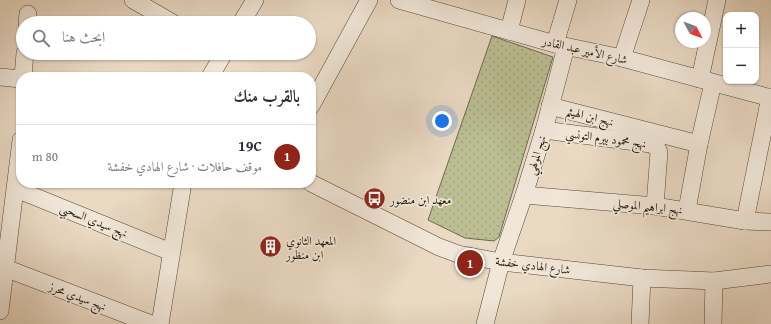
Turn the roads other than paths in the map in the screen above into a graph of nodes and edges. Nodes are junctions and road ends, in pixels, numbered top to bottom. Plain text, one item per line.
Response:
1 (133, 0) edge
2 (255, 0) edge
3 (369, 0) edge
4 (399, 0) edge
5 (517, 0) edge
6 (568, 0) edge
7 (641, 0) edge
8 (717, 0) edge
9 (161, 16) edge
10 (245, 16) edge
11 (510, 31) junction
12 (561, 46) junction
13 (622, 58) junction
14 (24, 60) edge
15 (220, 60) edge
16 (23, 72) edge
17 (213, 72) edge
18 (0, 77) edge
19 (16, 79) edge
20 (706, 81) junction
21 (316, 97) edge
22 (770, 97) edge
23 (550, 106) junction
24 (544, 130) junction
25 (699, 144) junction
26 (316, 186) edge
27 (182, 188) edge
28 (16, 189) joint
29 (524, 195) junction
30 (655, 206) junction
31 (687, 210) junction
32 (745, 221) junction
33 (771, 222) edge
34 (171, 252) junction
35 (501, 262) junction
36 (2, 272) edge
37 (771, 274) edge
38 (642, 278) junction
39 (714, 281) junction
40 (0, 311) edge
41 (151, 324) edge
42 (160, 324) edge
43 (484, 324) edge
44 (640, 324) edge
45 (713, 324) edge

1 - 9 street
2 - 10 street
3 - 21 street
4 - 11 street, شارع الأمير عبد القادر
5 - 11 street
6 - 12 street, نهج المولهي
7 - 13 street
8 - 20 street
11 - 12 street, شارع الأمير عبد القادر
12 - 13 street, شارع الأمير عبد القادر
12 - 23 street, نهج المولهي
13 - 20 street, شارع الأمير عبد القادر
14 - 16 street
15 - 17 street
18 - 19 street
20 - 22 street, شارع الأمير عبد القادر
20 - 25 street
22 - 32 street
23 - 24 street, نهج المولهي
23 - 25 street, نهج ابن الهيثم
24 - 29 street, نهج المولهي
24 - 30 street, نهج محمود بيرم التونسي
25 - 31 street
26 - 35 street, شارع الهادي خفشة
27 - 34 street
28 - 34 street, نهج سيدي السحبي
28 - 36 street
29 - 30 street, نهج ابراهيم الموصلي
29 - 35 street, نهج المولهي
30 - 31 street, نهج ابراهيم الموصلي
31 - 32 street, نهج ابراهيم الموصلي
32 - 33 street, نهج ابراهيم الموصلي
34 - 42 street
35 - 38 street, شارع الهادي خفشة
35 - 43 street, نهج المولهي
36 - 40 street
36 - 41 street, نهج سيدي محرز
37 - 39 street, شارع الهادي خفشة
38 - 39 street, شارع الهادي خفشة
38 - 44 street
39 - 45 street

